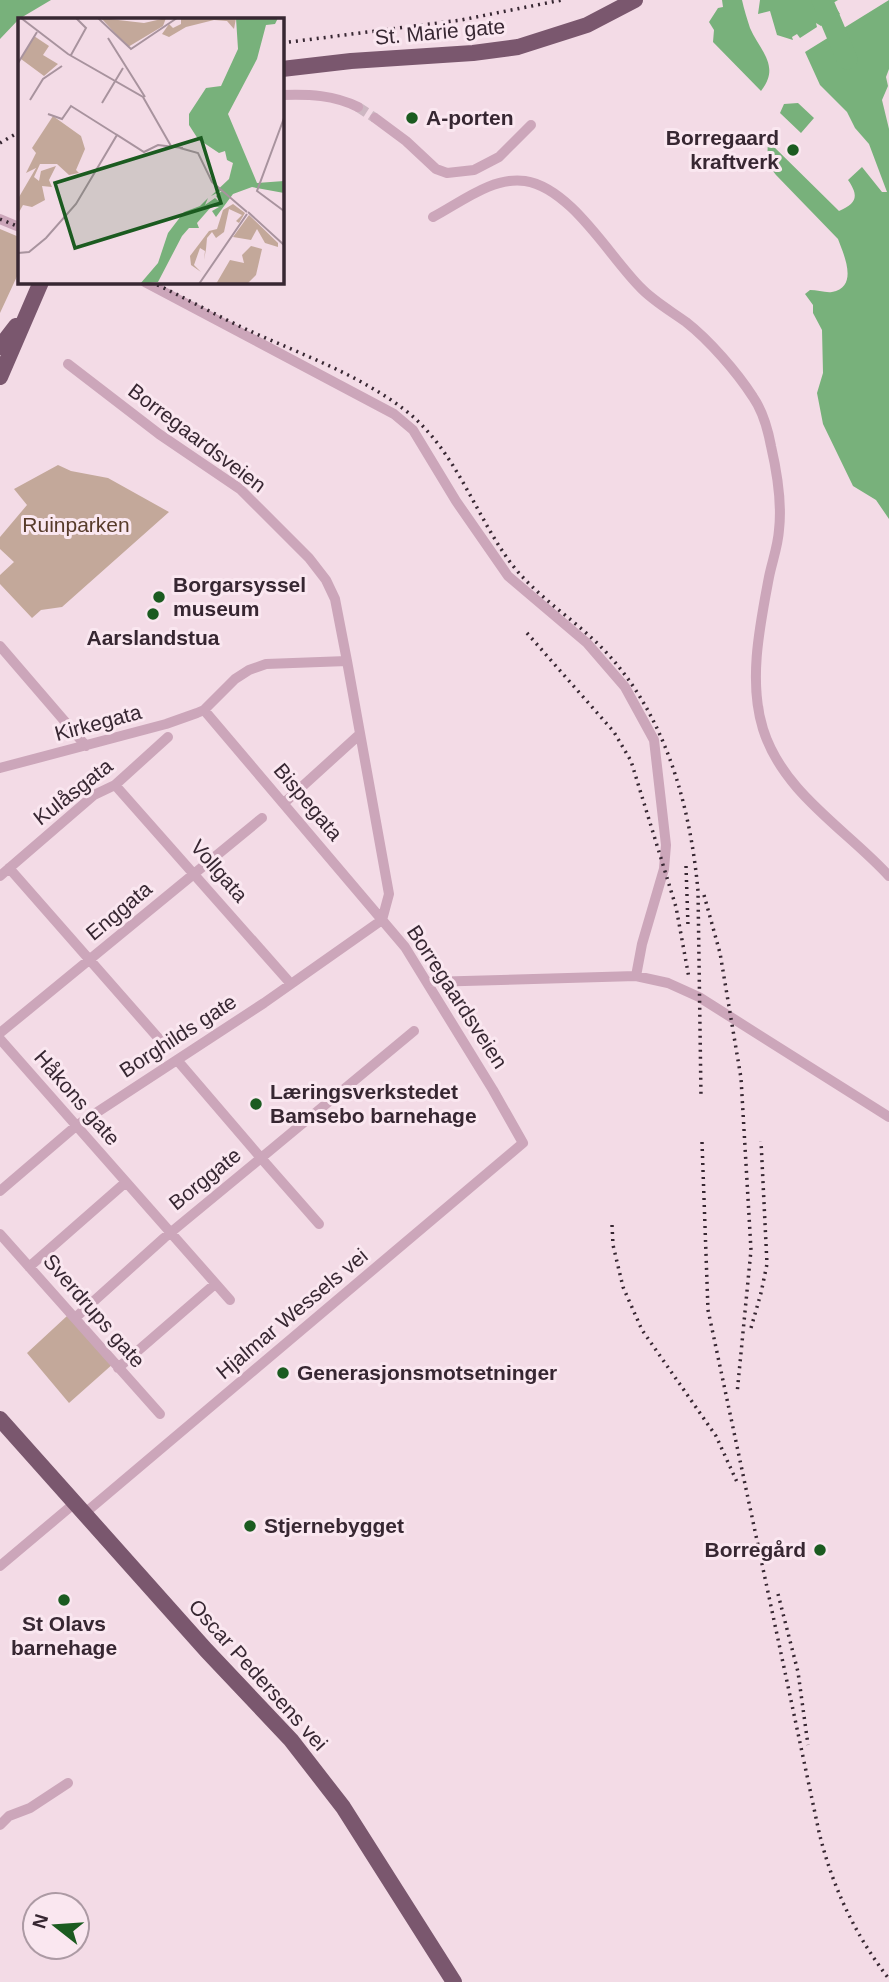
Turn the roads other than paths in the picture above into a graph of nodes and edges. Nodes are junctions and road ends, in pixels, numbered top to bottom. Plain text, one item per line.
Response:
1 (635, 0) edge
2 (284, 69) edge
3 (284, 95) edge
4 (358, 107) tunnel mouth
5 (375, 118) tunnel mouth
6 (531, 124) dead end
7 (433, 217) dead end
8 (0, 219) edge
9 (18, 227) edge
10 (34, 284) edge
11 (40, 284) edge
12 (149, 284) edge
13 (16, 326) junction
14 (0, 347) edge
15 (0, 359) edge
16 (68, 364) dead end
17 (0, 377) edge
18 (0, 646) edge
19 (347, 661) junction
20 (204, 709) junction
21 (360, 734) junction
22 (168, 737) dead end
23 (86, 746) junction
24 (0, 768) edge
25 (116, 785) junction
26 (284, 803) junction
27 (262, 818) dead end
28 (9, 868) junction
29 (195, 873) junction
30 (0, 876) edge
31 (889, 876) edge
32 (382, 920) junction
33 (91, 960) junction
34 (636, 976) junction
35 (428, 982) junction
36 (291, 984) junction
37 (414, 1031) dead end
38 (0, 1033) edge
39 (0, 1039) edge
40 (160, 1040) dead end
41 (177, 1060) junction
42 (889, 1117) edge
43 (76, 1126) junction
44 (523, 1143) joint
45 (261, 1158) junction
46 (126, 1182) junction
47 (0, 1191) edge
48 (319, 1224) dead end
49 (171, 1232) junction
50 (0, 1234) edge
51 (29, 1267) junction
52 (215, 1284) junction
53 (230, 1300) dead end
54 (75, 1318) junction
55 (118, 1368) junction
56 (160, 1414) dead end
57 (0, 1419) edge
58 (80, 1508) junction
59 (0, 1566) edge
60 (68, 1783) dead end
61 (0, 1825) edge
62 (454, 1982) edge

1 - 2 main road, St. Marie gate
3 - 4 street
5 - 6 street
7 - 31 street
8 - 9 street
10 - 13 main road
11 - 17 main road
12 - 34 street
13 - 14 main road
13 - 15 main road
16 - 19 street, Borregaardsveien
18 - 23 street
19 - 20 street
19 - 21 street, Borregaardsveien
20 - 23 street, Kirkegata
20 - 26 street, Bispegata
21 - 26 street
21 - 32 street, Borregaardsveien
22 - 25 street, Kulåsgata
23 - 24 street, Kirkegata
25 - 28 street, Kulåsgata
25 - 29 street, Vollgata
26 - 32 street, Bispegata
27 - 29 street, Enggata
28 - 30 street, Kulåsgata
28 - 33 street
29 - 33 street, Enggata
29 - 36 street, Vollgata
32 - 35 street, Borregaardsveien
32 - 36 street, Borghilds gate
33 - 38 street, Enggata
33 - 40 street
34 - 35 street
34 - 42 street
35 - 44 street, Borregaardsveien
36 - 41 street, Borghilds gate
37 - 45 street
39 - 43 street, Håkons gate
41 - 43 street, Borghilds gate
41 - 45 street, Borggate
43 - 46 street, Håkons gate
43 - 47 street, Borghilds gate
44 - 58 street, Hjalmar Wessels vei
45 - 48 street
45 - 49 street, Borggate
46 - 49 street, Håkons gate
46 - 51 street
49 - 52 street, Håkons gate
49 - 54 street
50 - 51 street, Sverdrups gate
51 - 54 street, Sverdrups gate
52 - 53 street, Håkons gate
52 - 55 street
54 - 55 street, Sverdrups gate
55 - 56 street, Sverdrups gate
57 - 58 main road, Oscar Pedersens vei
58 - 59 street, Hjalmar Wessels vei
58 - 62 main road, Oscar Pedersens vei
60 - 61 street

